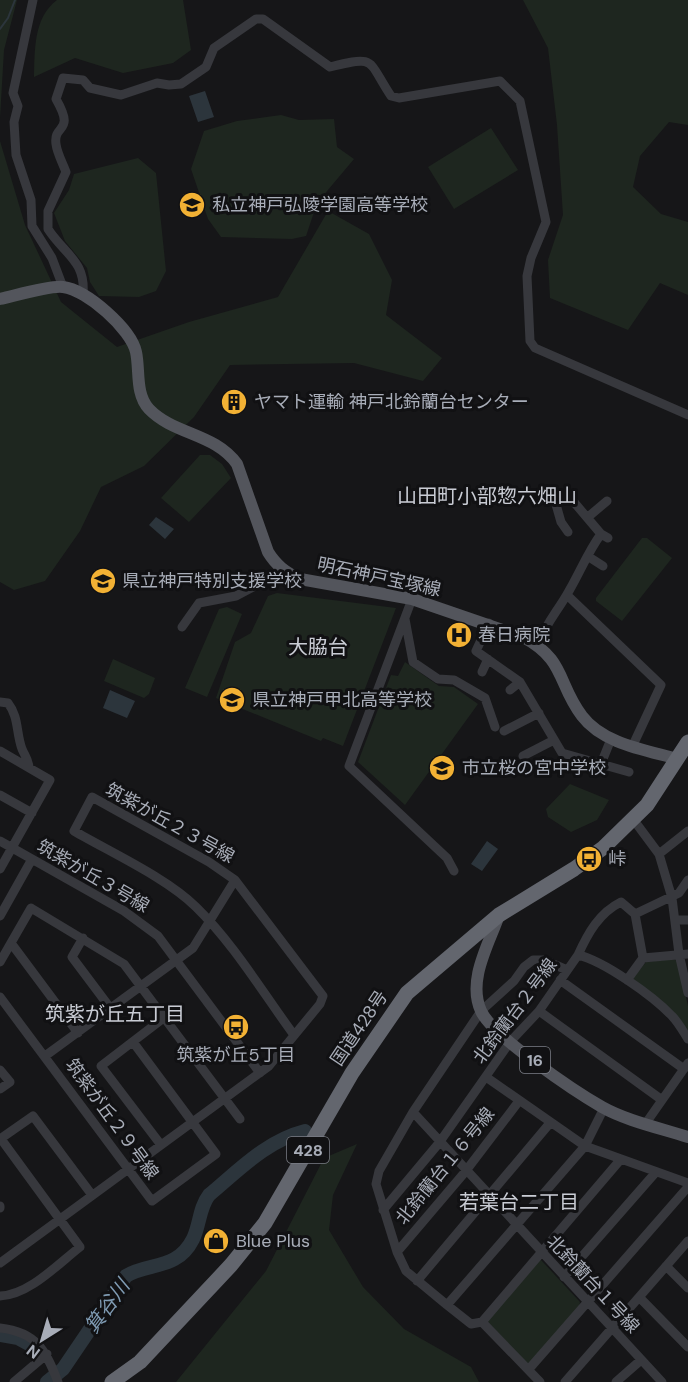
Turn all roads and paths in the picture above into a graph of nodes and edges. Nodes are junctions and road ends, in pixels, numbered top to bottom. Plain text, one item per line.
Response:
1 (33, 0) edge
2 (63, 287) junction
3 (82, 295) junction
4 (0, 299) edge
5 (688, 415) edge
6 (607, 501) dead end
7 (588, 517) junction
8 (568, 532) dead end
9 (589, 557) junction
10 (603, 566) dead end
11 (288, 573) junction
12 (567, 595) junction
13 (412, 598) junction
14 (405, 618) junction
15 (489, 624) junction
16 (182, 627) dead end
17 (538, 645) junction
18 (488, 659) junction
19 (482, 672) dead end
20 (520, 682) junction
21 (510, 690) dead end
22 (0, 702) edge
23 (538, 713) junction
24 (611, 739) junction
25 (554, 740) junction
26 (688, 742) edge
27 (633, 745) junction
28 (0, 751) edge
29 (523, 756) dead end
30 (683, 763) edge
31 (601, 764) junction
32 (29, 767) junction
33 (629, 772) dead end
34 (0, 795) edge
35 (32, 813) junction
36 (633, 819) junction
37 (688, 831) edge
38 (0, 841) edge
39 (12, 848) junction
40 (659, 854) junction
41 (32, 859) junction
42 (0, 869) edge
43 (454, 871) dead end
44 (235, 880) junction
45 (688, 880) edge
46 (672, 898) junction
47 (635, 914) junction
48 (499, 915) junction
49 (0, 916) edge
50 (675, 920) junction
51 (688, 920) edge
52 (211, 923) junction
53 (83, 938) junction
54 (11, 943) junction
55 (684, 954) edge
56 (578, 955) junction
57 (643, 958) junction
58 (178, 960) junction
59 (0, 963) edge
60 (567, 970) junction
61 (560, 980) junction
62 (627, 980) junction
63 (143, 986) junction
64 (688, 993) edge
65 (0, 997) edge
66 (111, 1009) junction
67 (481, 1011) junction
68 (539, 1011) junction
69 (165, 1017) junction
70 (78, 1033) junction
71 (294, 1035) junction
72 (688, 1039) edge
73 (133, 1042) junction
74 (510, 1042) junction
75 (45, 1056) junction
76 (686, 1066) edge
77 (0, 1070) edge
78 (260, 1073) junction
79 (486, 1077) junction
80 (0, 1089) edge
81 (225, 1098) junction
82 (662, 1100) junction
83 (519, 1101) junction
84 (604, 1108) junction
85 (413, 1113) junction
86 (240, 1119) dead end
87 (193, 1121) junction
88 (550, 1123) junction
89 (646, 1123) junction
90 (686, 1134) edge
91 (0, 1139) edge
92 (439, 1143) junction
93 (161, 1145) junction
94 (585, 1146) junction
95 (621, 1159) junction
96 (129, 1168) junction
97 (465, 1172) junction
98 (656, 1172) junction
99 (688, 1185) edge
100 (92, 1195) junction
101 (489, 1198) junction
102 (383, 1210) junction
103 (60, 1219) junction
104 (516, 1226) junction
105 (688, 1241) edge
106 (397, 1252) junction
107 (540, 1252) junction
108 (0, 1263) edge
109 (666, 1266) junction
110 (564, 1277) junction
111 (417, 1281) junction
112 (688, 1288) edge
113 (0, 1296) edge
114 (640, 1298) junction
115 (588, 1302) junction
116 (447, 1305) junction
117 (482, 1322) junction
118 (0, 1328) edge
119 (613, 1330) junction
120 (688, 1347) edge
121 (48, 1357) junction
122 (641, 1360) junction
123 (529, 1369) junction
124 (14, 1382) edge
125 (58, 1382) edge
126 (112, 1382) edge
127 (540, 1382) edge
128 (565, 1382) edge
129 (616, 1382) edge
130 (662, 1382) edge

1 - 2 street
2 - 3 main road, 明石神戸宝塚線
2 - 4 main road
3 - 5 street
3 - 11 main road, 明石神戸宝塚線
6 - 7 street
7 - 8 street
7 - 9 street
9 - 10 street
9 - 12 street
11 - 13 main road, 明石神戸宝塚線
11 - 16 street
12 - 17 street
12 - 27 street
13 - 14 street
13 - 15 main road, 明石神戸宝塚線
14 - 23 street
14 - 43 street
15 - 17 main road, 明石神戸宝塚線
15 - 18 street
17 - 24 main road, 明石神戸宝塚線
18 - 19 street
18 - 20 street
20 - 21 street
20 - 23 street
22 - 32 street
23 - 25 street
24 - 27 main road, 明石神戸宝塚線
24 - 31 street
25 - 29 street
25 - 31 street
26 - 30 highway, 国道428号 / 428
27 - 30 main road, 明石神戸宝塚線
28 - 32 street
30 - 36 highway, 国道428号 / 428
31 - 33 street
32 - 35 street
34 - 35 street
35 - 39 street
36 - 40 street
36 - 48 highway, 国道428号 / 428
37 - 40 street
38 - 39 street, 筑紫が丘３号線
39 - 41 street, 筑紫が丘３号線
39 - 42 street
40 - 46 street
41 - 49 street
41 - 58 street, 筑紫が丘３号線
44 - 52 street
44 - 52 street, 筑紫が丘２３号線
44 - 71 street, 筑紫が丘２３号線
45 - 46 street
46 - 47 street
46 - 50 street
47 - 56 street
47 - 57 street
48 - 67 main road
48 - 126 highway, 国道428号 / 428
50 - 51 street
50 - 55 street
52 - 58 street
52 - 71 street, 筑紫が丘２３号線
53 - 54 street
53 - 63 street
53 - 66 street
54 - 59 street
54 - 70 street
55 - 57 street
55 - 64 street
56 - 60 street, 北鈴蘭台２号線
56 - 62 street, 北鈴蘭台２号線
57 - 62 street
58 - 63 street
58 - 78 street, 筑紫が丘３号線
60 - 61 street, 北鈴蘭台２号線
60 - 67 street
61 - 68 street, 北鈴蘭台２号線
61 - 76 street
62 - 72 street, 北鈴蘭台２号線
63 - 66 street
63 - 69 street
65 - 75 street, 筑紫が丘２９号線
66 - 70 street
67 - 74 main road, 16
67 - 85 street
68 - 74 street, 北鈴蘭台２号線
68 - 82 street
69 - 73 street
69 - 81 street
70 - 75 street
71 - 78 street, 筑紫が丘２３号線
73 - 87 street, 筑紫が丘２９号線
73 - 93 street
74 - 79 street, 北鈴蘭台２号線
74 - 84 main road, 16
75 - 96 street, 筑紫が丘２９号線
76 - 82 street
77 - 80 street
78 - 81 street, 筑紫が丘２３号線
79 - 83 street
79 - 92 street, 北鈴蘭台２号線
81 - 86 street
81 - 87 street, 筑紫が丘２３号線
82 - 89 street
83 - 88 street
83 - 97 street, 北鈴蘭台１６号線
84 - 89 main road, 16
84 - 94 street
85 - 92 street, 北鈴蘭台１号線
85 - 102 street
87 - 93 street, 筑紫が丘２３号線
87 - 96 street, 筑紫が丘２９号線
88 - 94 street
88 - 101 street
89 - 90 main road, 16
91 - 100 street
91 - 103 street
92 - 97 street, 北鈴蘭台１号線
92 - 102 street, 北鈴蘭台２号線
93 - 96 street, 筑紫が丘２３号線
94 - 95 street
94 - 104 street
95 - 98 street
95 - 107 street
96 - 100 street, 筑紫が丘２３号線
97 - 101 street, 北鈴蘭台１号線
97 - 106 street, 北鈴蘭台１６号線
98 - 99 street
98 - 110 street
99 - 115 street
100 - 103 street, 筑紫が丘２３号線
101 - 104 street, 北鈴蘭台１号線
101 - 111 street
102 - 106 street
103 - 108 street, 筑紫が丘２３号線
103 - 113 street
104 - 107 street, 北鈴蘭台１号線
104 - 116 street
105 - 109 street
106 - 111 street
107 - 110 street, 北鈴蘭台１号線
107 - 117 street
109 - 112 street
109 - 114 street
110 - 115 street, 北鈴蘭台１号線
111 - 116 street
114 - 119 street
114 - 120 street
115 - 119 street, 北鈴蘭台１号線
115 - 123 street
116 - 117 street
117 - 123 street
118 - 121 street
119 - 122 street, 北鈴蘭台１号線
119 - 128 street
121 - 124 street
121 - 125 street
122 - 129 street
122 - 130 street, 北鈴蘭台１号線
123 - 127 street

